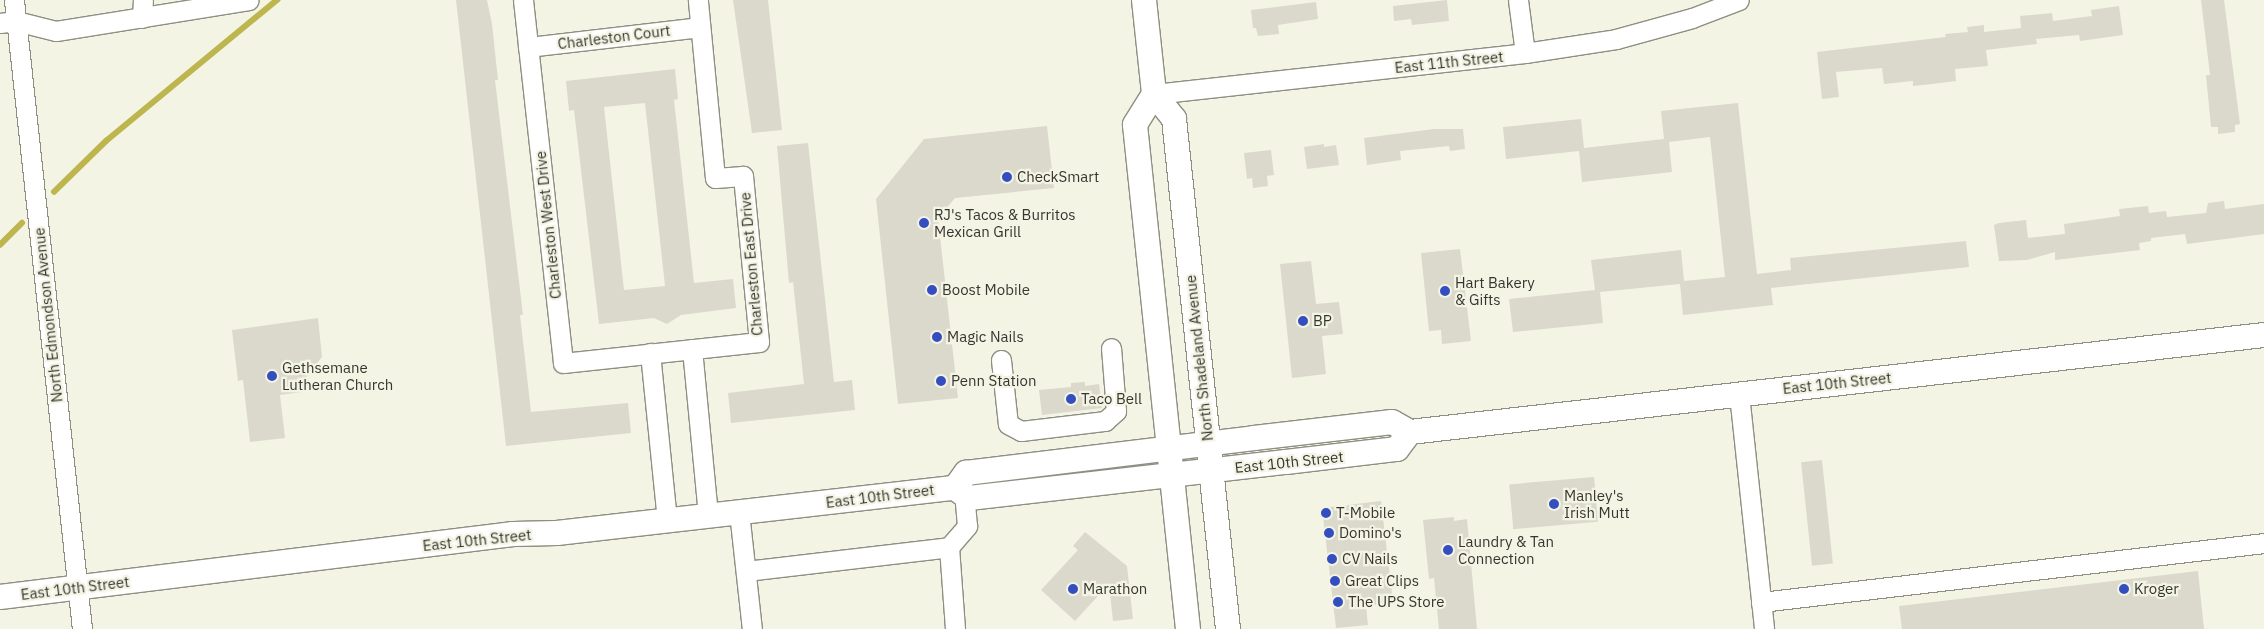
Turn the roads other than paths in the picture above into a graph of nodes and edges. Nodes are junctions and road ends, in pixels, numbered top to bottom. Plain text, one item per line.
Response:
1 (14, 0) edge
2 (249, 0) edge
3 (523, 0) edge
4 (698, 0) edge
5 (1144, 0) edge
6 (1518, 0) edge
7 (1738, 0) edge
8 (207, 4) edge
9 (142, 9) edge
10 (8, 22) edge
11 (700, 27) junction
12 (528, 47) junction
13 (1524, 53) junction
14 (1154, 94) junction
15 (2264, 335) edge
16 (1110, 348) dead end
17 (692, 349) junction
18 (650, 353) junction
19 (1000, 360) dead end
20 (1739, 394) junction
21 (1410, 432) junction
22 (1208, 443) junction
23 (1168, 448) junction
24 (1211, 470) junction
25 (1171, 475) junction
26 (959, 491) junction
27 (739, 512) junction
28 (708, 516) junction
29 (667, 521) junction
30 (2264, 543) edge
31 (949, 547) junction
32 (746, 570) junction
33 (77, 588) junction
34 (0, 597) edge
35 (1761, 602) junction
36 (82, 629) edge
37 (752, 629) edge
38 (955, 629) edge
39 (1188, 629) edge
40 (1228, 629) edge
41 (1764, 629) edge

1 - 10 street, North Edmondson Avenue
2 - 8 street
3 - 12 street, Charleston West Drive
4 - 11 street, Charleston East Drive
5 - 14 main road
6 - 13 street
7 - 13 street, East 11th Street
8 - 9 street
9 - 10 street
10 - 33 street, North Edmondson Avenue
11 - 12 street, Charleston Court
11 - 17 street, Charleston East Drive
12 - 18 street, Charleston West Drive
13 - 14 street, East 11th Street
14 - 22 main road, North Shadeland Avenue
14 - 23 main road
15 - 20 main road, East 10th Street
16 - 19 street
17 - 18 street, Charleston West Drive
17 - 28 street
18 - 29 street
20 - 21 main road, East 10th Street
20 - 35 street
21 - 22 main road, East 10th Street
21 - 24 main road, East 10th Street
22 - 23 main road, East 10th Street
22 - 24 main road, North Shadeland Avenue
23 - 25 main road
23 - 26 main road, East 10th Street
24 - 25 main road, East 10th Street
24 - 40 main road, North Shadeland Avenue
25 - 26 main road, East 10th Street
25 - 39 main road
26 - 27 main road, East 10th Street
26 - 31 street
27 - 28 main road, East 10th Street
27 - 32 street
28 - 29 main road, East 10th Street
29 - 33 main road, East 10th Street
30 - 35 street
31 - 32 street
31 - 38 street
32 - 37 street
33 - 34 main road, East 10th Street
33 - 36 street, North Edmondson Avenue
35 - 41 street

